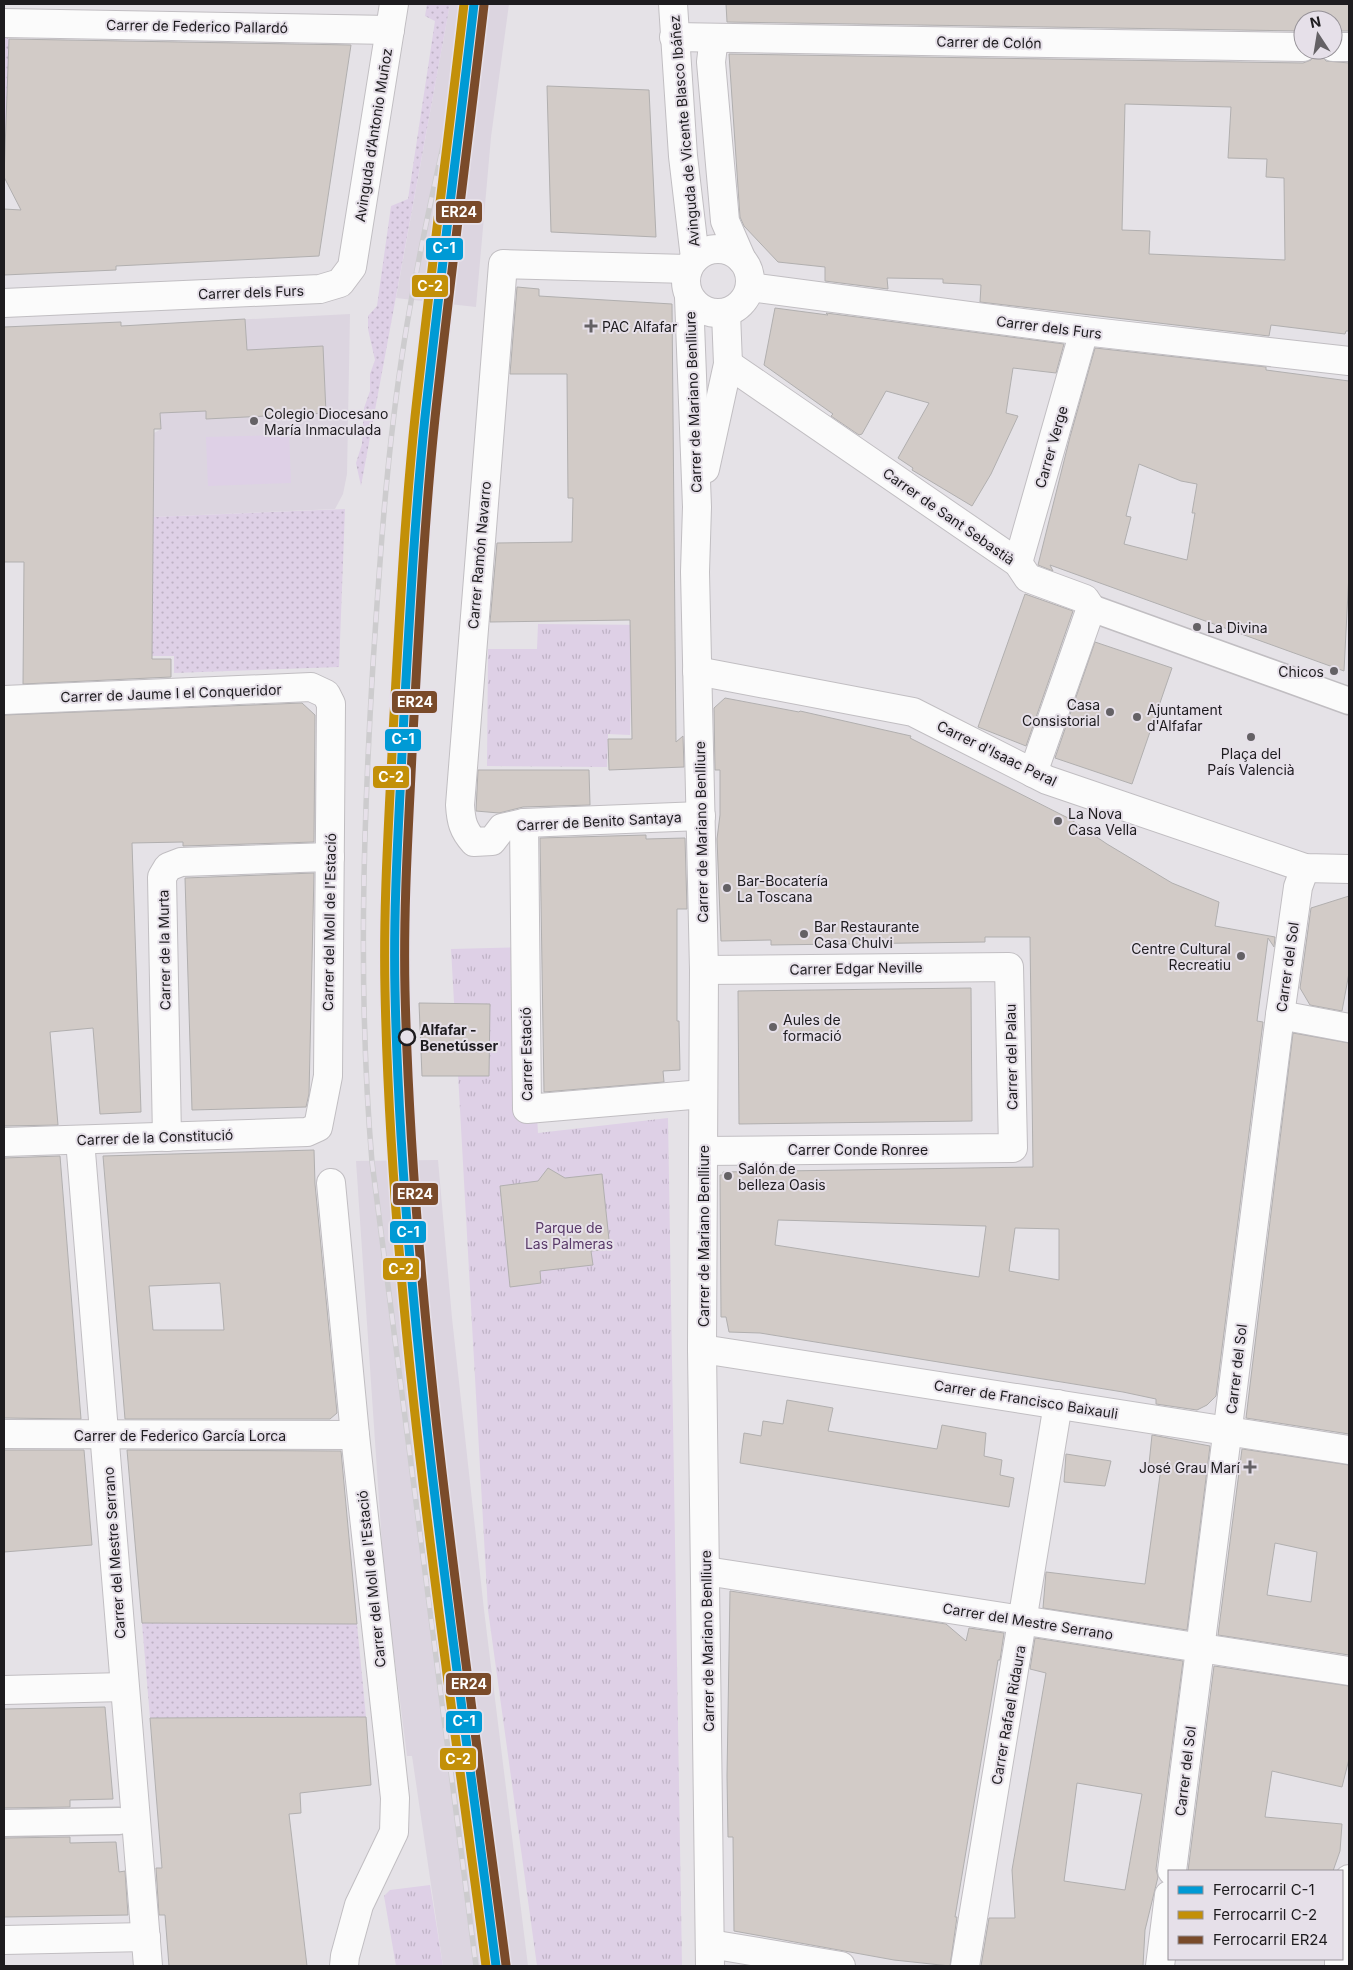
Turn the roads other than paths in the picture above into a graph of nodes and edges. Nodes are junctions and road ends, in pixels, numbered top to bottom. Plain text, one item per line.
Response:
1 (673, 4) edge
2 (392, 17) edge
3 (4, 23) edge
4 (674, 37) junction
5 (722, 38) junction
6 (1293, 47) edge
7 (742, 260) junction
8 (691, 264) junction
9 (352, 267) joint
10 (750, 287) junction
11 (689, 297) junction
12 (4, 303) edge
13 (726, 313) junction
14 (1084, 332) junction
15 (1349, 361) edge
16 (728, 364) junction
17 (697, 507) junction
18 (1018, 563) junction
19 (1091, 608) junction
20 (697, 671) junction
21 (4, 700) edge
22 (1349, 701) edge
23 (331, 704) joint
24 (1033, 773) junction
25 (701, 816) junction
26 (524, 823) junction
27 (474, 842) joint
28 (330, 857) junction
29 (1305, 868) junction
30 (1349, 869) edge
31 (1009, 967) joint
32 (704, 970) junction
33 (1280, 1015) junction
34 (1349, 1028) edge
35 (703, 1094) junction
36 (307, 1132) joint
37 (167, 1137) junction
38 (80, 1140) junction
39 (4, 1142) edge
40 (1013, 1148) joint
41 (703, 1151) junction
42 (330, 1183) dead end
43 (702, 1349) junction
44 (1058, 1404) junction
45 (1229, 1430) junction
46 (4, 1434) edge
47 (105, 1434) junction
48 (355, 1435) junction
49 (1349, 1450) edge
50 (706, 1571) junction
51 (1024, 1620) junction
52 (1201, 1648) junction
53 (1349, 1670) edge
54 (124, 1687) junction
55 (4, 1690) edge
56 (119, 1821) dead end
57 (4, 1823) edge
58 (1172, 1870) edge
59 (1349, 1879) edge
60 (1168, 1903) edge
61 (1343, 1931) edge
62 (146, 1937) junction
63 (4, 1940) edge
64 (710, 1955) edge
65 (148, 1966) edge
66 (344, 1966) edge
67 (841, 1966) edge
68 (965, 1966) edge
69 (1160, 1966) edge

1 - 4 street, Avinguda de Vicente Blasco Ibáñez
2 - 3 street, Carrer de Federico Pallardó
2 - 9 street, Avinguda d’Antonio Muñoz
4 - 5 street, Carrer de Colón
4 - 8 street, Avinguda de Vicente Blasco Ibáñez
5 - 6 street, Carrer de Colón
5 - 7 street
7 - 8 street
7 - 10 street
8 - 11 street
8 - 27 street, Carrer Ramón Navarro
9 - 12 street, Carrer dels Furs
10 - 13 street
10 - 14 street, Carrer dels Furs
11 - 13 street
11 - 17 street, Carrer de Mariano Benlliure
13 - 16 street, Carrer de Mariano Benlliure
14 - 15 street, Carrer dels Furs
14 - 18 street, Carrer Verge
16 - 17 street, Carrer de Mariano Benlliure
16 - 18 street, Carrer de Sant Sebastià
17 - 20 street, Carrer de Mariano Benlliure
18 - 19 street, Carrer de Sant Sebastià
19 - 22 street, Carrer de Sant Sebastià
19 - 24 street
20 - 24 street, Carrer d'Isaac Peral
20 - 25 street, Carrer de Mariano Benlliure
21 - 23 street, Carrer de Jaume I el Conqueridor
23 - 28 street, Carrer del Moll de l'Estació
24 - 29 street, Carrer d'Isaac Peral
25 - 26 street, Carrer de Benito Santaya
25 - 32 street, Carrer de Mariano Benlliure
26 - 27 street, Carrer de Benito Santaya
26 - 35 street, Carrer Estació
28 - 36 street, Carrer del Moll de l'Estació
28 - 37 street, Carrer de la Murta
29 - 30 street, Carrer d'Isaac Peral
29 - 33 street, Carrer del Sol
31 - 32 street, Carrer Edgar Neville
31 - 40 street, Carrer del Palau
32 - 35 street, Carrer de Mariano Benlliure
33 - 34 street
33 - 45 street, Carrer del Sol
35 - 41 street, Carrer de Mariano Benlliure
36 - 37 street, Carrer de la Constitució
37 - 38 street, Carrer de la Constitució
38 - 39 street, Carrer de la Constitució
38 - 47 street, Carrer del Mestre Serrano
40 - 41 street, Carrer Conde Ronree
41 - 43 street, Carrer de Mariano Benlliure
42 - 48 street, Carrer del Moll de l'Estació
43 - 44 street, Carrer de Francisco Baixauli
43 - 50 street, Carrer de Mariano Benlliure
44 - 45 street, Carrer de Francisco Baixauli
44 - 51 street, Carrer Rafael Ridaura
45 - 49 street, Carrer de Francisco Baixauli
45 - 52 street, Carrer del Sol
46 - 47 street, Carrer de Federico García Lorca
47 - 48 street, Carrer de Federico García Lorca
47 - 54 street, Carrer del Mestre Serrano
48 - 66 street, Carrer del Moll de l'Estació
50 - 51 street, Carrer del Mestre Serrano
50 - 64 street, Carrer de Mariano Benlliure
51 - 52 street, Carrer del Mestre Serrano
51 - 68 street, Carrer Rafael Ridaura
52 - 53 street, Carrer del Mestre Serrano
52 - 58 street, Carrer del Sol
54 - 55 street
54 - 62 street, Carrer del Mestre Serrano
56 - 57 street
59 - 61 street
60 - 69 street
62 - 63 street
62 - 65 street, Carrer del Mestre Serrano
64 - 67 street

